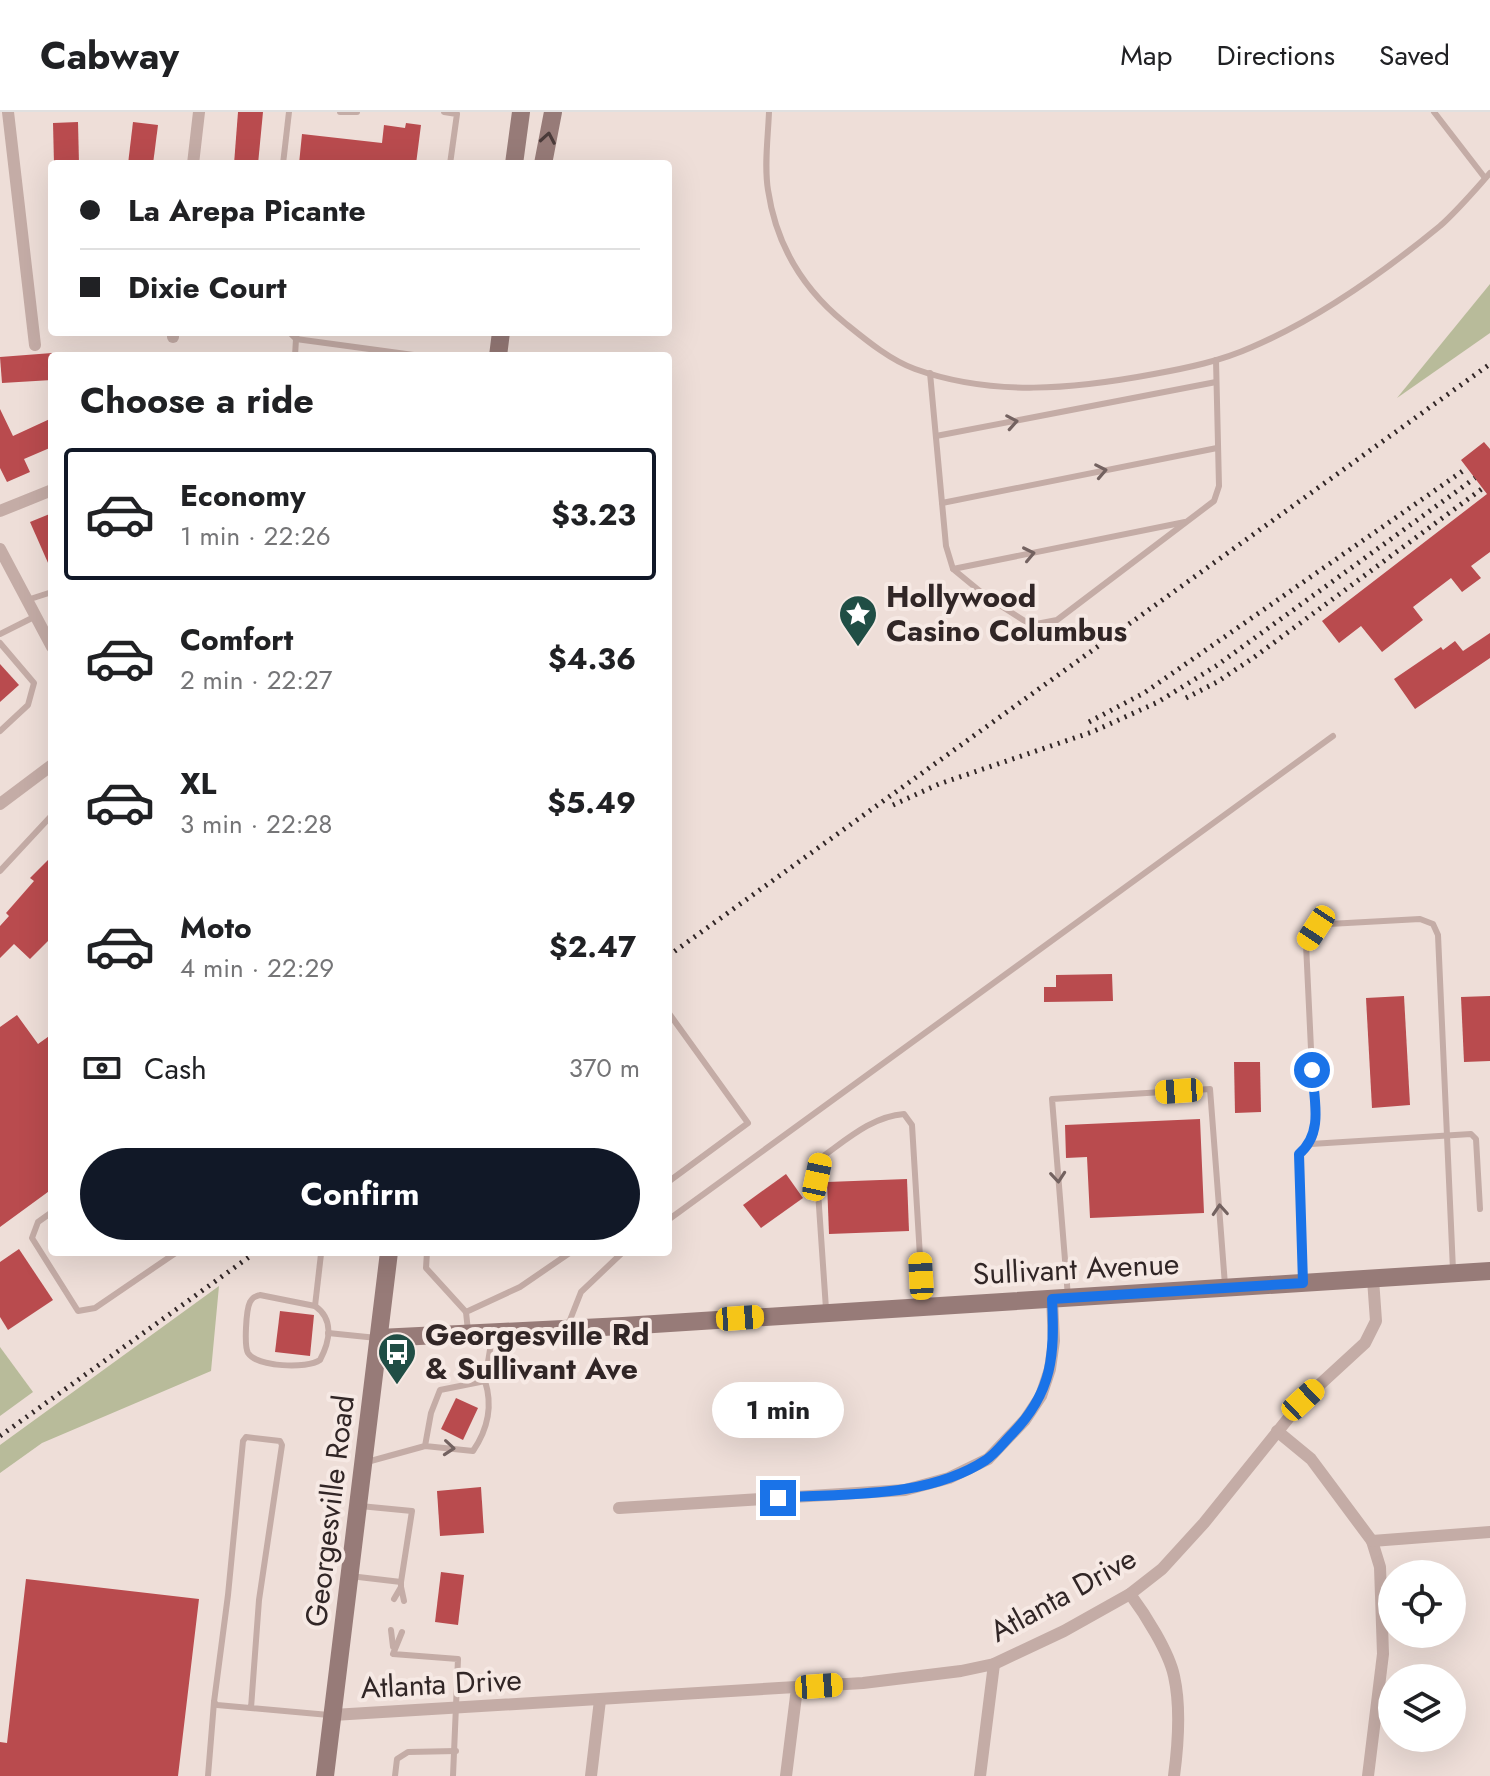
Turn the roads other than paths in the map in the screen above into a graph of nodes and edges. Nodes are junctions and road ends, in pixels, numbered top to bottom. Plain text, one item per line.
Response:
1 (8, 112) edge
2 (199, 112) edge
3 (289, 112) edge
4 (340, 112) edge
5 (357, 112) edge
6 (444, 112) edge
7 (521, 112) edge
8 (553, 112) edge
9 (769, 112) edge
10 (1434, 112) edge
11 (193, 160) edge
12 (283, 160) edge
13 (451, 160) edge
14 (515, 160) edge
15 (544, 160) edge
16 (1488, 176) edge
17 (303, 336) edge
18 (35, 345) dead end
19 (397, 352) edge
20 (1216, 360) junction
21 (930, 373) junction
22 (1216, 382) junction
23 (936, 436) junction
24 (1217, 448) junction
25 (48, 492) edge
26 (942, 503) junction
27 (0, 511) edge
28 (1188, 521) junction
29 (0, 549) edge
30 (953, 569) junction
31 (48, 593) edge
32 (27, 600) junction
33 (36, 616) junction
34 (0, 634) edge
35 (48, 639) edge
36 (0, 643) edge
37 (0, 731) edge
38 (1333, 736) dead end
39 (48, 768) edge
40 (0, 804) edge
41 (48, 819) edge
42 (0, 871) edge
43 (672, 1018) edge
44 (1447, 1136) junction
45 (1311, 1144) junction
46 (672, 1179) edge
47 (1480, 1209) dead end
48 (48, 1215) edge
49 (672, 1217) edge
50 (171, 1256) edge
51 (321, 1256) edge
52 (389, 1256) edge
53 (427, 1256) edge
54 (565, 1256) edge
55 (619, 1256) edge
56 (1490, 1271) edge
57 (1453, 1274) junction
58 (1373, 1279) junction
59 (1303, 1283) junction
60 (1225, 1288) junction
61 (1060, 1298) junction
62 (315, 1306) junction
63 (923, 1306) junction
64 (466, 1312) junction
65 (826, 1312) junction
66 (567, 1329) junction
67 (328, 1333) junction
68 (492, 1333) junction
69 (469, 1334) junction
70 (379, 1338) junction
71 (485, 1381) junction
72 (1277, 1431) junction
73 (425, 1446) junction
74 (364, 1464) junction
75 (359, 1506) junction
76 (619, 1508) dead end
77 (1490, 1532) edge
78 (1372, 1541) junction
79 (350, 1576) junction
80 (401, 1585) junction
81 (1130, 1594) junction
82 (394, 1599) dead end
83 (404, 1601) dead end
84 (391, 1630) dead end
85 (402, 1632) dead end
86 (393, 1649) junction
87 (994, 1664) junction
88 (797, 1688) junction
89 (600, 1700) junction
90 (214, 1702) junction
91 (251, 1708) junction
92 (456, 1709) junction
93 (333, 1715) junction
94 (456, 1751) junction
95 (208, 1776) edge
96 (325, 1776) edge
97 (395, 1776) edge
98 (453, 1776) edge
99 (591, 1776) edge
100 (786, 1776) edge
101 (980, 1776) edge
102 (1174, 1776) edge
103 (1368, 1776) edge

1 - 18 street
2 - 11 street
3 - 12 lane
4 - 5 lane
6 - 13 lane
7 - 14 main road
15 -> 8 main road
9 - 21 lane
10 - 16 lane
16 - 20 lane
17 - 19 lane
20 - 21 lane
20 - 22 lane
21 - 23 lane
23 -> 22 lane
22 - 24 lane
23 - 26 lane
26 -> 24 lane
24 - 28 lane
25 - 27 street
26 - 30 lane
30 -> 28 lane
28 - 30 lane
29 - 32 street
31 - 32 lane
32 - 33 street
33 - 34 lane
33 - 35 street
36 - 37 lane
38 - 49 lane
39 - 40 street
41 - 42 lane
43 - 46 lane
44 - 45 lane
44 - 45 lane
44 - 47 lane
44 - 57 lane
45 - 59 lane
48 - 50 lane
51 - 62 lane
52 - 70 main road, Georgesville Road
53 - 64 lane
54 - 64 lane
55 - 66 lane
56 - 57 main road, Sullivant Avenue
57 - 58 main road, Sullivant Avenue
58 - 59 main road, Sullivant Avenue
58 - 72 street, Atlanta Drive
59 - 60 main road, Sullivant Avenue
60 - 61 main road, Sullivant Avenue
60 -> 61 lane
61 - 63 main road, Sullivant Avenue
61 - 76 street
62 - 67 lane
62 - 67 lane
63 - 65 main road, Sullivant Avenue
63 - 65 lane
64 - 69 lane
65 - 66 main road, Sullivant Avenue
66 - 68 main road, Sullivant Avenue
67 - 70 lane
68 - 69 main road, Sullivant Avenue
68 - 71 lane
69 - 70 main road, Sullivant Avenue
70 - 74 main road, Georgesville Road
71 - 73 lane
73 -> 71 lane
72 - 78 street
72 - 81 street, Atlanta Drive
73 - 74 lane
74 - 75 main road, Georgesville Road
75 - 79 main road, Georgesville Road
75 - 80 lane
77 - 78 street
78 - 103 street
79 - 80 lane
79 - 93 main road, Georgesville Road
80 - 82 lane
80 - 83 lane
81 - 87 street, Atlanta Drive
81 - 102 street
84 - 86 lane
85 - 86 lane
86 - 92 lane
87 - 88 street, Atlanta Drive
87 - 101 street
88 - 89 street, Atlanta Drive
88 - 100 street
89 - 92 street, Atlanta Drive
89 - 99 street
90 - 91 lane
90 - 91 lane
90 - 95 lane
91 - 93 lane
92 - 93 street, Atlanta Drive
92 - 94 lane
93 - 96 main road, Georgesville Road
94 - 97 lane
94 - 98 lane

